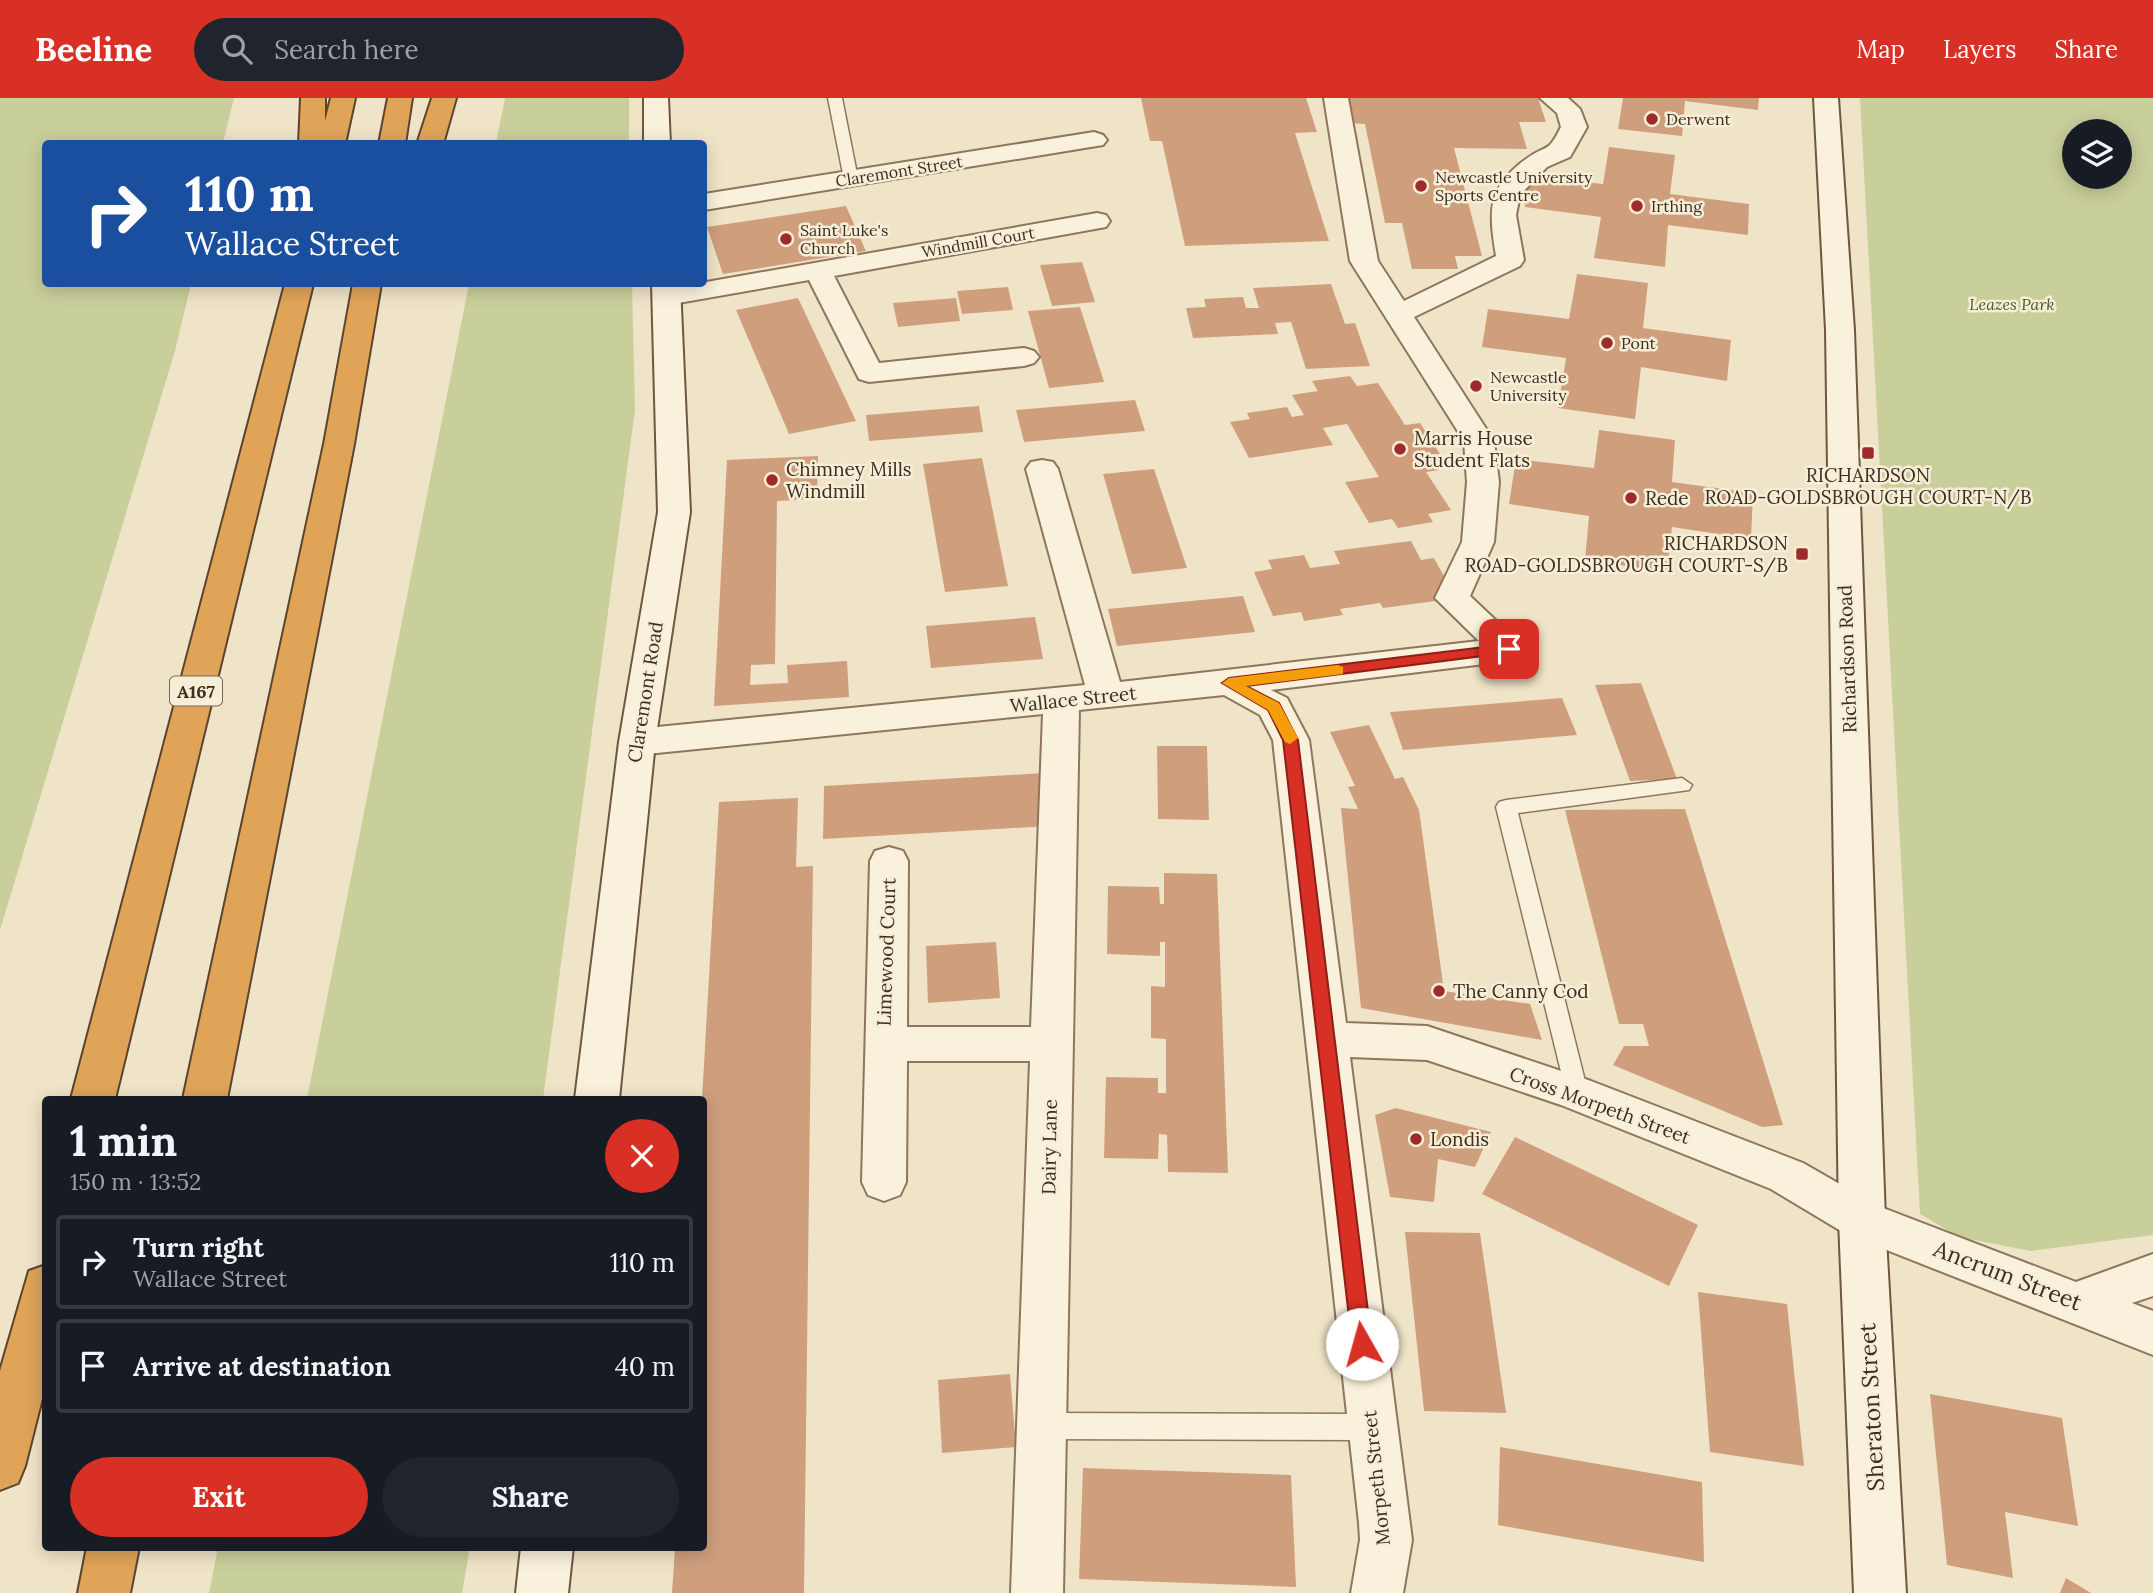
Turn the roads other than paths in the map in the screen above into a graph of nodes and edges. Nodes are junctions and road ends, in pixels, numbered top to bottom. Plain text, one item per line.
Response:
1 (313, 98) edge
2 (342, 98) edge
3 (400, 98) edge
4 (444, 98) edge
5 (656, 98) edge
6 (835, 98) edge
7 (845, 98) edge
8 (1336, 98) edge
9 (1552, 98) edge
10 (1826, 98) edge
11 (312, 140) edge
12 (333, 140) edge
13 (393, 140) edge
14 (431, 140) edge
15 (657, 140) edge
16 (1094, 140) dead end
17 (851, 179) junction
18 (707, 202) edge
19 (1097, 221) dead end
20 (818, 271) junction
21 (707, 285) edge
22 (298, 287) edge
23 (366, 287) edge
24 (387, 287) edge
25 (690, 287) edge
26 (666, 290) edge
27 (1399, 314) junction
28 (1024, 357) dead end
29 (339, 444) junction
30 (1042, 468) dead end
31 (1229, 683) junction
32 (1106, 695) junction
33 (1061, 700) junction
34 (637, 742) junction
35 (1682, 785) dead end
36 (889, 861) dead end
37 (1325, 1039) junction
38 (884, 1044) junction
39 (1051, 1044) junction
40 (1576, 1093) junction
41 (94, 1096) edge
42 (206, 1096) edge
43 (597, 1096) edge
44 (884, 1182) dead end
45 (1861, 1220) junction
46 (2153, 1275) edge
47 (42, 1302) edge
48 (2079, 1302) junction
49 (2153, 1333) edge
50 (1042, 1426) junction
51 (1372, 1427) junction
52 (0, 1466) edge
53 (112, 1551) edge
54 (547, 1551) edge
55 (104, 1593) edge
56 (542, 1593) edge
57 (1037, 1593) edge
58 (1377, 1593) edge
59 (1880, 1593) edge

1 - 11 highway
2 - 12 highway
3 - 13 highway
4 - 14 highway
5 - 15 street
6 - 7 lane
6 - 17 lane
8 - 27 street
9 - 27 street
10 - 45 street, Richardson Road
16 - 17 street, Claremont Street
17 - 18 street, Claremont Street
19 - 20 street, Windmill Court
20 - 21 street, Windmill Court
20 - 28 street
22 - 41 highway, A167
23 - 29 highway
24 - 29 highway
25 - 26 street, Windmill Court
26 - 34 street, Claremont Road
27 - 31 street, Wallace Street
29 - 42 highway
30 - 32 street
31 - 32 street, Wallace Street
31 - 37 street, Morpeth Street
32 - 33 street, Wallace Street
33 - 34 street, Wallace Street
33 - 39 street, Dairy Lane
34 - 43 street, Claremont Road
35 - 40 lane
36 - 38 street, Limewood Court
37 - 40 street, Cross Morpeth Street
37 - 51 street, Morpeth Street
38 - 39 street, Limewood Court
38 - 44 street, Limewood Court
39 - 50 street, Dairy Lane
40 - 45 street, Cross Morpeth Street
45 - 48 street, Ancrum Street
45 - 59 street, Sheraton Street
46 - 48 street
47 - 52 highway
48 - 49 street, Ancrum Street
50 - 51 lane
50 - 57 street, Dairy Lane
51 - 58 street, Morpeth Street
53 - 55 highway
54 - 56 street

